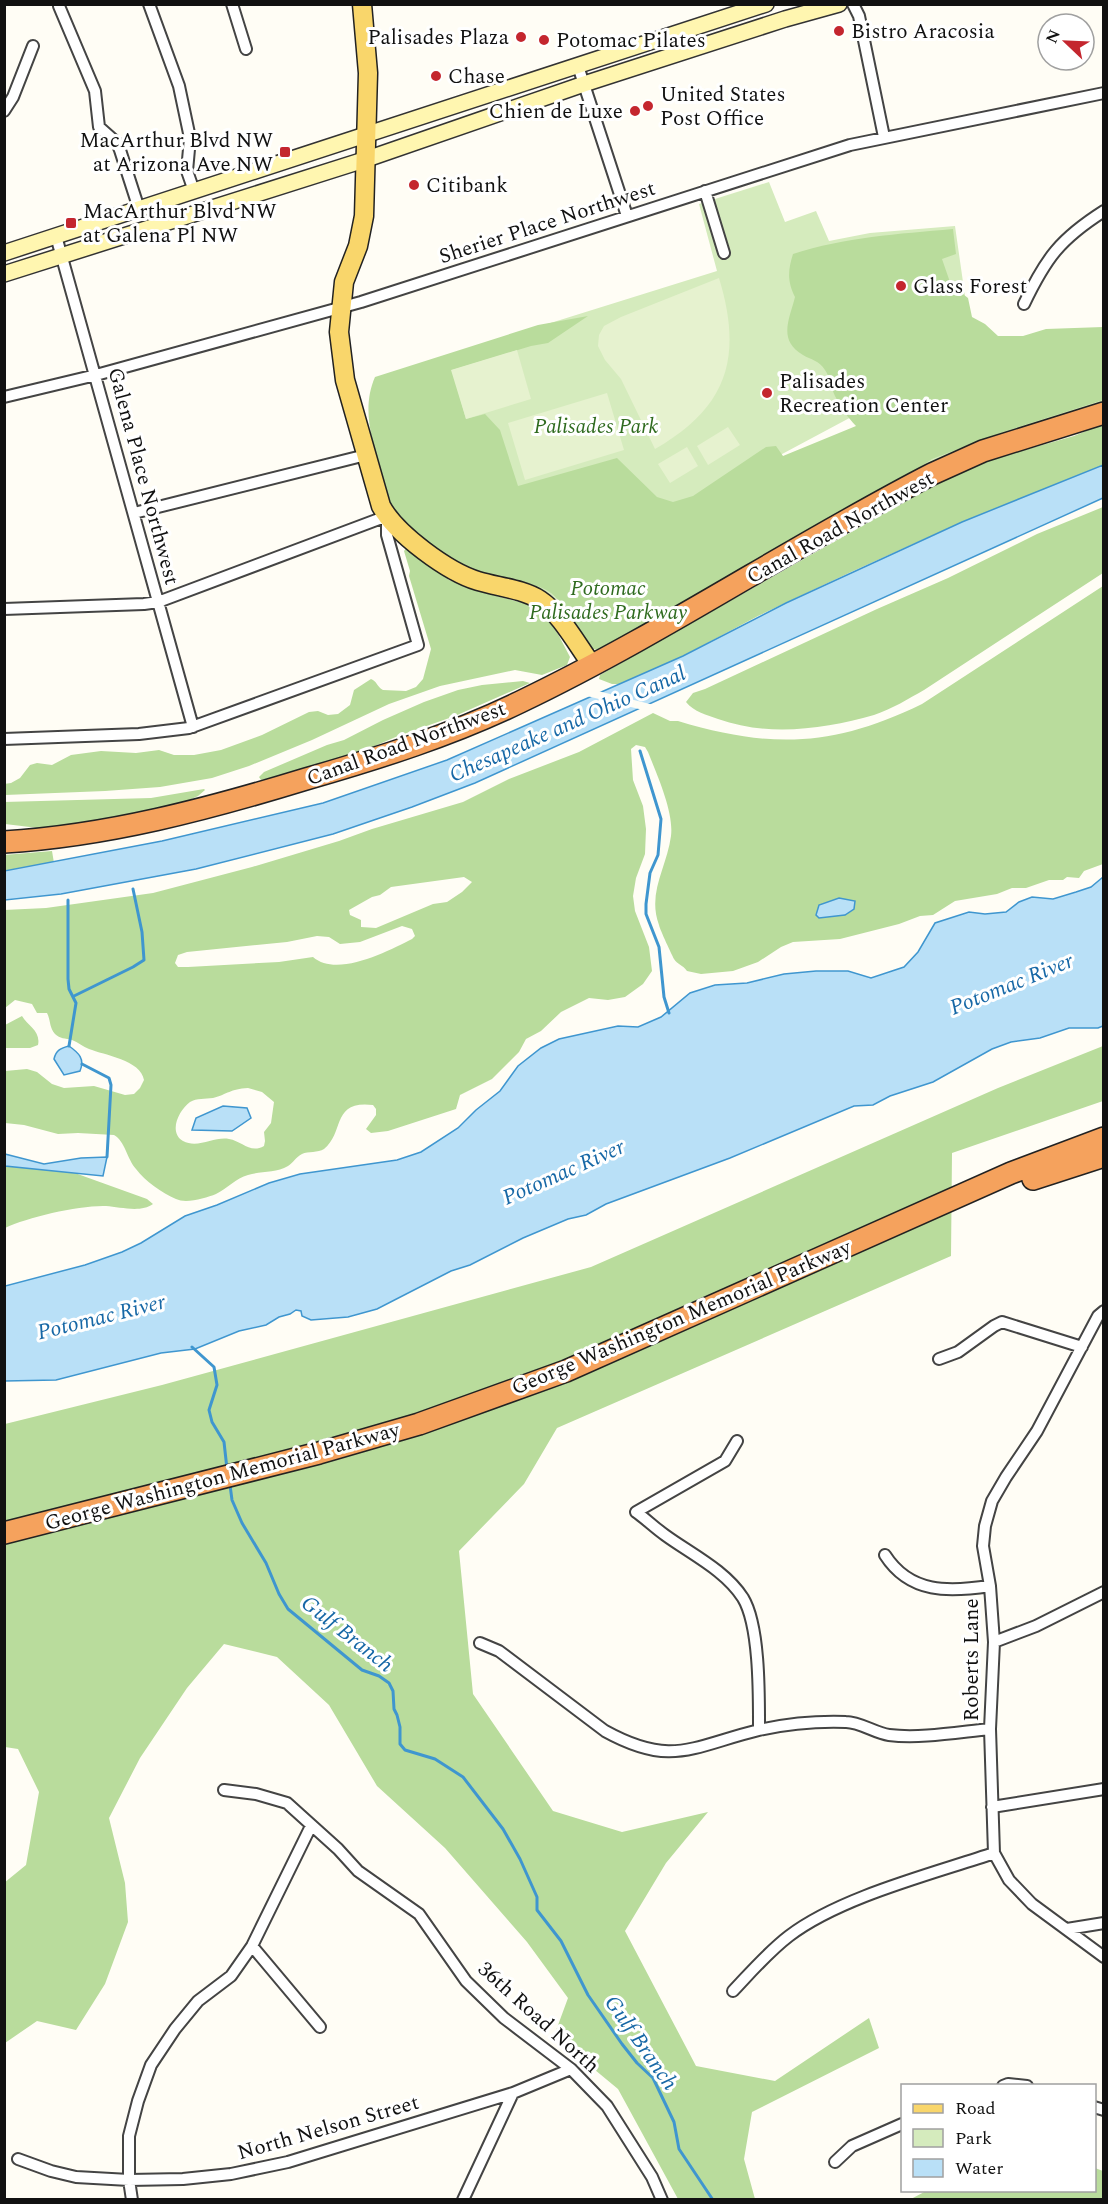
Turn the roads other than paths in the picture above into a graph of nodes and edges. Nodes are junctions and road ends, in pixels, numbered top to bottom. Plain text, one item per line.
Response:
1 (149, 4) edge
2 (232, 4) edge
3 (362, 4) edge
4 (766, 4) edge
5 (839, 4) edge
6 (853, 4) edge
7 (59, 6) dead end
8 (33, 46) dead end
9 (246, 49) dead end
10 (578, 66) junction
11 (584, 84) junction
12 (1104, 93) edge
13 (4, 111) edge
14 (367, 135) junction
15 (884, 137) junction
16 (367, 159) junction
17 (194, 191) junction
18 (705, 191) junction
19 (139, 209) junction
20 (1104, 211) edge
21 (627, 216) junction
22 (56, 236) junction
23 (4, 253) edge
24 (724, 254) dead end
25 (62, 255) junction
26 (4, 274) edge
27 (1023, 304) dead end
28 (340, 308) junction
29 (96, 375) junction
30 (4, 397) edge
31 (1104, 413) edge
32 (366, 455) junction
33 (134, 513) junction
34 (387, 516) junction
35 (159, 602) junction
36 (4, 609) edge
37 (592, 665) junction
38 (193, 727) junction
39 (4, 739) edge
40 (4, 842) edge
41 (1101, 1129) edge
42 (1104, 1156) edge
43 (1011, 1157) dead end
44 (965, 1193) junction
45 (1104, 1311) edge
46 (1082, 1347) junction
47 (939, 1359) dead end
48 (737, 1441) dead end
49 (319, 1460) junction
50 (138, 1506) junction
51 (4, 1533) edge
52 (4, 1548) edge
53 (885, 1555) dead end
54 (990, 1586) junction
55 (1104, 1592) edge
56 (480, 1642) dead end
57 (994, 1642) junction
58 (990, 1729) junction
59 (759, 1730) junction
60 (1104, 1789) edge
61 (224, 1790) dead end
62 (992, 1807) junction
63 (311, 1826) junction
64 (994, 1853) junction
65 (1104, 1923) edge
66 (1067, 1929) junction
67 (252, 1946) junction
68 (1104, 1957) edge
69 (733, 1991) dead end
70 (320, 2027) dead end
71 (571, 2069) junction
72 (513, 2093) junction
73 (901, 2125) edge
74 (18, 2159) dead end
75 (835, 2162) dead end
76 (129, 2180) junction
77 (132, 2199) edge
78 (463, 2199) edge
79 (662, 2199) edge

1 - 17 street
2 - 9 street
3 - 14 main road
4 - 10 main road
5 - 11 main road
6 - 15 street
7 - 19 street
8 - 13 street
10 - 11 street
10 - 14 main road
11 - 16 main road
11 - 21 street
12 - 15 street, Sherier Place Northwest
14 - 16 main road
14 - 17 main road
15 - 18 street, Sherier Place Northwest
16 - 25 main road
16 - 28 main road
17 - 19 main road
18 - 21 street, Sherier Place Northwest
18 - 24 street
19 - 22 main road
20 - 27 street
21 - 28 street, Sherier Place Northwest
22 - 23 main road
22 - 25 street, Galena Place Northwest
25 - 26 main road
25 - 29 street, Galena Place Northwest
28 - 29 street, Sherier Place Northwest
28 - 32 main road
29 - 30 street, Sherier Place Northwest
29 - 33 street, Galena Place Northwest
31 - 37 highway, Canal Road Northwest
32 - 33 street
32 - 34 main road
33 - 35 street, Galena Place Northwest
34 - 35 street
34 - 37 main road
34 - 38 street
35 - 36 street
35 - 38 street, Galena Place Northwest
37 - 40 highway, Canal Road Northwest
38 - 39 street
41 - 44 highway, George Washington Memorial Parkway
42 - 49 highway, George Washington Memorial Parkway
43 - 44 highway
44 - 49 highway, George Washington Memorial Parkway
45 - 46 street, Roberts Lane
46 - 47 street
46 - 54 street, Roberts Lane
48 - 59 street
49 - 50 highway, George Washington Memorial Parkway
50 - 51 highway, George Washington Memorial Parkway
50 - 52 highway, George Washington Memorial Parkway
53 - 54 street
54 - 57 street, Roberts Lane
55 - 57 street
56 - 59 street
57 - 58 street, Roberts Lane
58 - 59 street
58 - 62 street, Roberts Lane
60 - 62 street
61 - 63 street, 36th Road North
62 - 64 street, Roberts Lane
63 - 67 street
63 - 71 street, 36th Road North
64 - 66 street, Roberts Lane
64 - 69 street
65 - 66 street
66 - 68 street, Roberts Lane
67 - 70 street
67 - 76 street
71 - 72 street, North Nelson Street
71 - 79 street, 36th Road North
72 - 76 street, North Nelson Street
72 - 78 street
73 - 75 street
74 - 76 street, North Nelson Street
76 - 77 street

